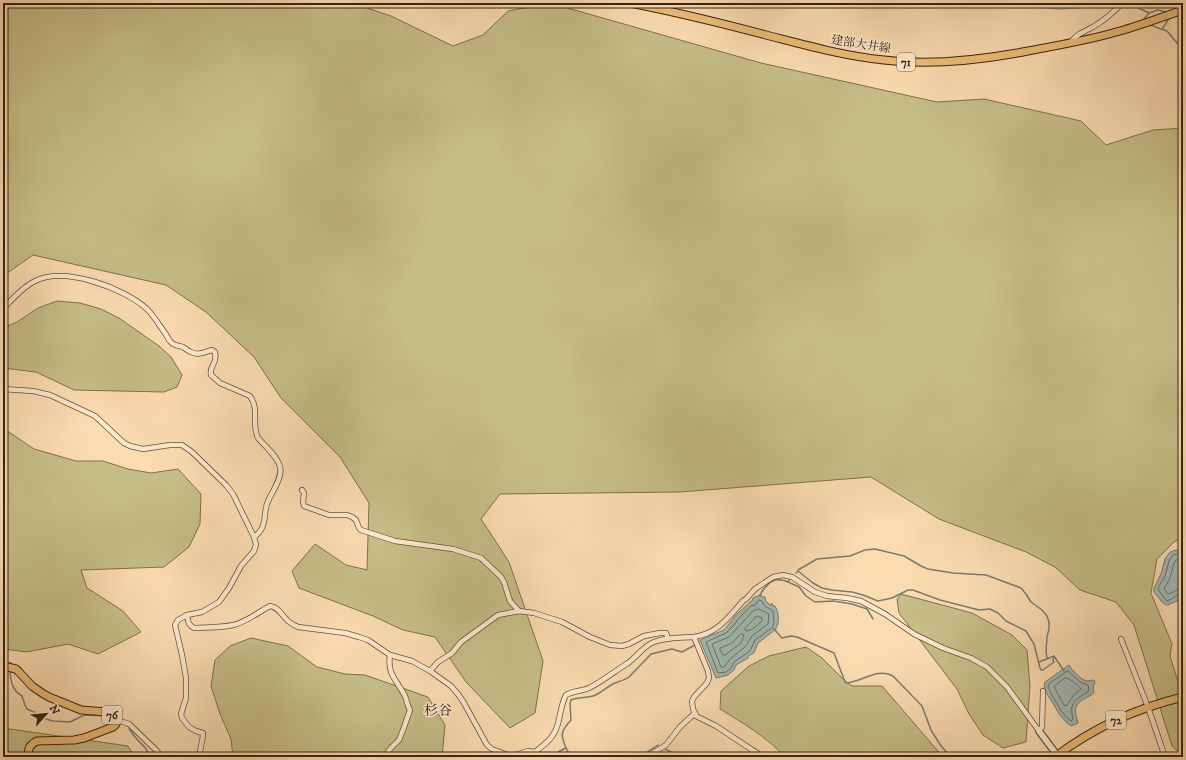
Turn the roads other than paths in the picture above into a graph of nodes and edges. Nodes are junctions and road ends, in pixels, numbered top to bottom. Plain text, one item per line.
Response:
1 (630, 3) edge
2 (1122, 3) edge
3 (1183, 10) edge
4 (1070, 43) junction
5 (3, 309) edge
6 (3, 389) edge
7 (302, 490) dead end
8 (254, 538) junction
9 (519, 611) junction
10 (187, 615) junction
11 (694, 637) junction
12 (668, 639) junction
13 (1121, 639) dead end
14 (390, 655) junction
15 (8, 667) edge
16 (430, 671) junction
17 (1043, 691) dead end
18 (1183, 696) edge
19 (1148, 707) junction
20 (695, 713) junction
21 (117, 720) junction
22 (1039, 731) junction
23 (535, 752) junction
24 (1056, 756) edge
25 (29, 757) edge
26 (161, 757) edge
27 (200, 757) edge
28 (385, 757) edge
29 (510, 757) edge
30 (544, 757) edge
31 (646, 757) edge
32 (763, 757) edge
33 (1165, 757) edge

1 - 4 main road, 建部大井線 / 71
2 - 4 street
3 - 4 main road, 建部大井線 / 71
5 - 8 street
6 - 8 street
7 - 9 street
8 - 10 street
9 - 12 street
9 - 16 street
10 - 14 street
10 - 27 street
11 - 12 street
11 - 20 street
11 - 22 street
12 - 23 street
13 - 19 street
14 - 16 street
14 - 28 street
15 - 21 main road, 76
16 - 29 street
17 - 22 street
18 - 19 main road, 72
19 - 24 main road, 72
19 - 33 street
20 - 31 street
20 - 32 street
21 - 25 main road, 76
21 - 26 street
22 - 24 street
23 - 29 street
23 - 30 street

